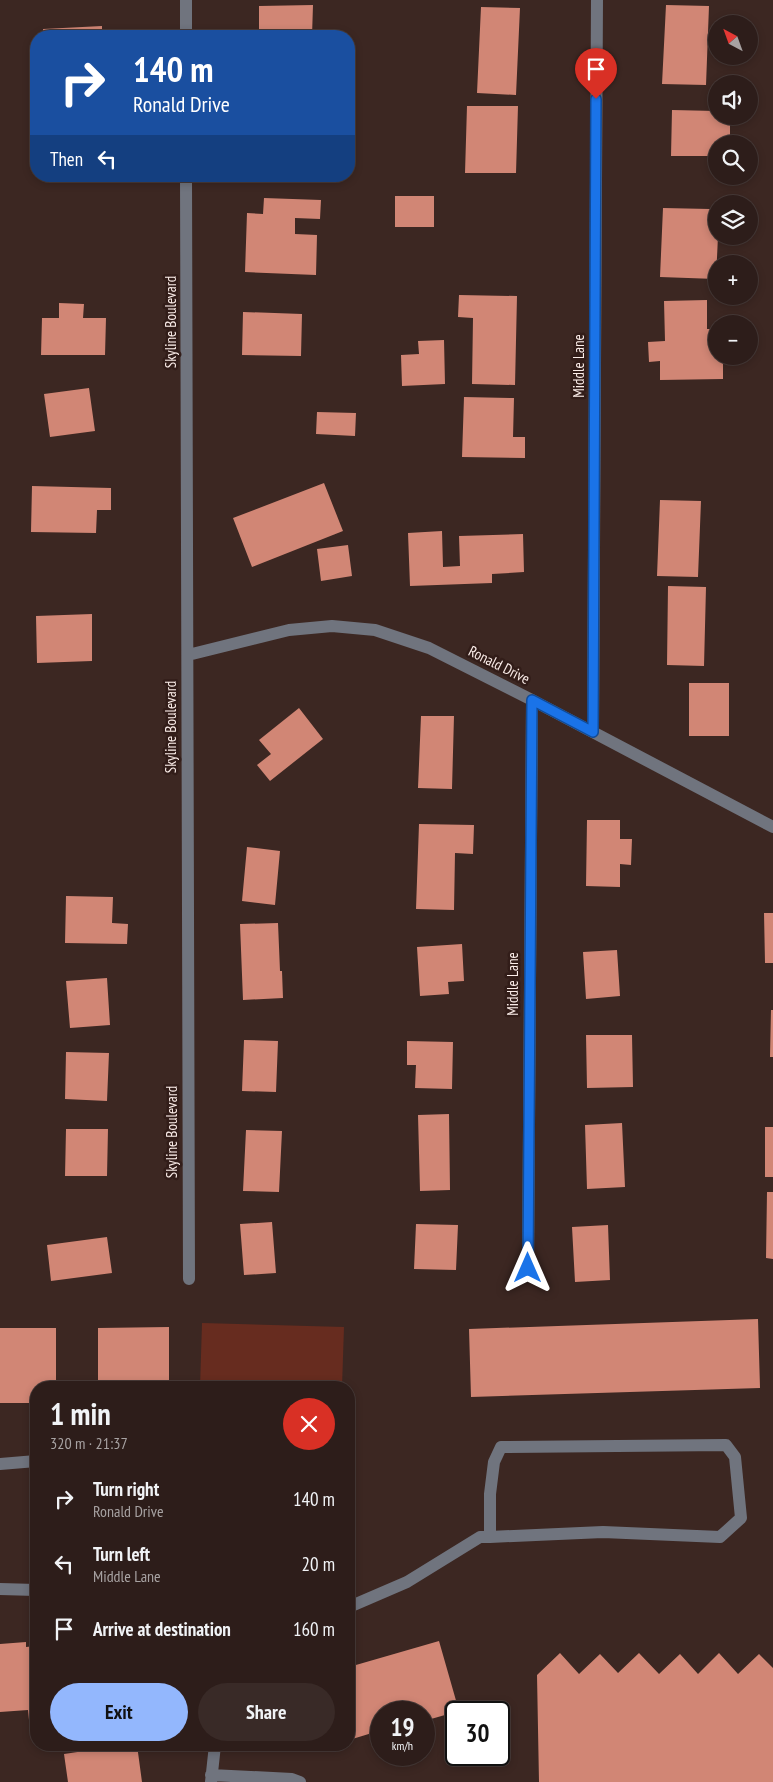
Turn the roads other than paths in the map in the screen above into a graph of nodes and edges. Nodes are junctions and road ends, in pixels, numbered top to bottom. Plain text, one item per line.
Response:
1 (186, 0) edge
2 (597, 0) edge
3 (186, 30) edge
4 (186, 182) edge
5 (188, 655) junction
6 (532, 700) junction
7 (593, 732) junction
8 (773, 827) edge
9 (528, 1268) dead end
10 (189, 1279) dead end
11 (30, 1462) edge
12 (0, 1464) edge
13 (490, 1537) junction
14 (0, 1589) edge
15 (30, 1590) edge
16 (355, 1604) edge
17 (214, 1751) edge
18 (211, 1779) edge
19 (300, 1782) edge

1 - 3 street
2 - 7 street, Middle Lane
4 - 5 street, Skyline Boulevard
5 - 6 street, Ronald Drive
5 - 10 street, Skyline Boulevard
6 - 7 street, Ronald Drive
6 - 9 street, Middle Lane
7 - 8 street, Ronald Drive
11 - 12 street
13 - 13 street
13 - 16 street
14 - 15 street
17 - 18 street
18 - 19 street

